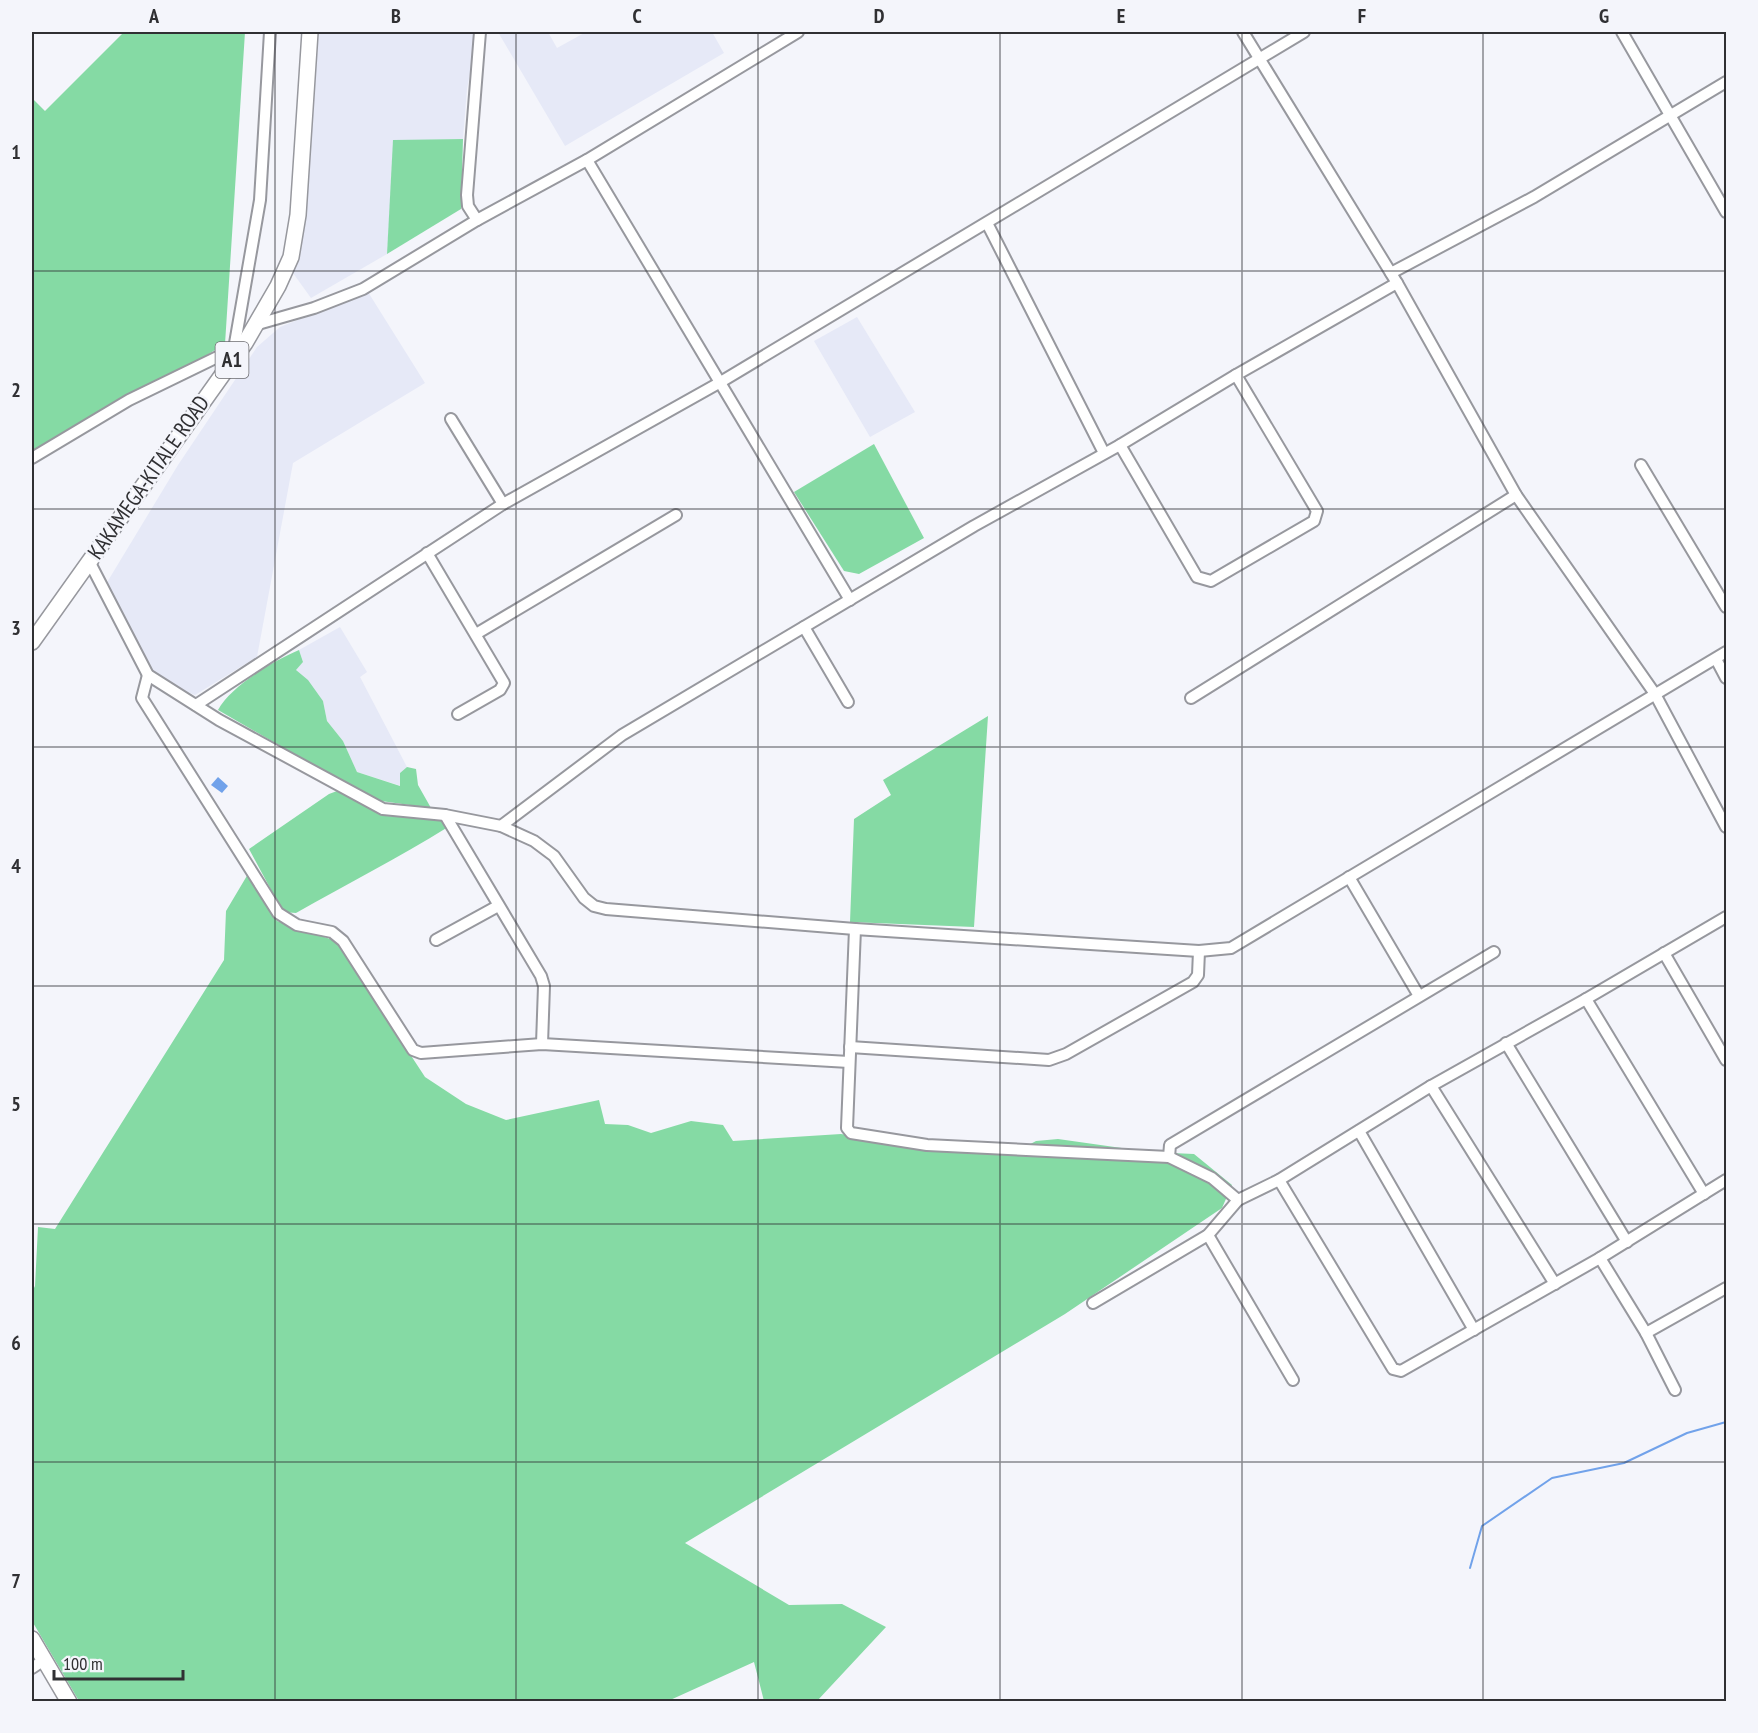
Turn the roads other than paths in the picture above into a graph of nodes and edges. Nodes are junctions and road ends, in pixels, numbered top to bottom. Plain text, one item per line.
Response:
1 (270, 32) edge
2 (310, 32) edge
3 (480, 32) edge
4 (798, 32) edge
5 (1243, 32) edge
6 (1304, 32) edge
7 (1622, 32) edge
8 (1259, 58) junction
9 (1726, 82) edge
10 (1672, 115) junction
11 (587, 160) junction
12 (1726, 212) edge
13 (477, 220) junction
14 (987, 222) junction
15 (1391, 273) junction
16 (1397, 284) junction
17 (258, 324) junction
18 (239, 346) junction
19 (1236, 375) junction
20 (719, 383) junction
21 (451, 419) dead end
22 (1120, 445) junction
23 (1104, 453) junction
24 (32, 458) edge
25 (1641, 465) dead end
26 (1516, 495) junction
27 (503, 504) junction
28 (676, 515) dead end
29 (427, 553) junction
30 (89, 561) junction
31 (850, 600) junction
32 (1726, 607) edge
33 (804, 627) junction
34 (476, 634) junction
35 (32, 642) edge
36 (1726, 652) edge
37 (1716, 659) junction
38 (148, 675) junction
39 (1726, 678) edge
40 (1655, 694) junction
41 (1191, 698) dead end
42 (848, 702) dead end
43 (196, 705) junction
44 (458, 714) dead end
45 (446, 815) junction
46 (501, 826) junction
47 (1726, 827) edge
48 (1349, 877) junction
49 (498, 906) junction
50 (1726, 916) edge
51 (855, 929) junction
52 (436, 940) dead end
53 (1199, 951) junction
54 (1494, 952) dead end
55 (1664, 952) junction
56 (1419, 996) junction
57 (1586, 999) junction
58 (1506, 1043) junction
59 (542, 1044) junction
60 (850, 1047) junction
61 (1726, 1060) edge
62 (849, 1062) junction
63 (1431, 1086) junction
64 (1359, 1131) junction
65 (1168, 1157) junction
66 (1279, 1180) junction
67 (1726, 1180) edge
68 (1704, 1194) junction
69 (1238, 1200) junction
70 (1208, 1235) junction
71 (1627, 1242) junction
72 (1600, 1258) junction
73 (1555, 1284) junction
74 (1726, 1288) edge
75 (1093, 1303) dead end
76 (1474, 1330) junction
77 (1646, 1333) junction
78 (1293, 1380) dead end
79 (1675, 1390) dead end
80 (32, 1640) edge
81 (38, 1664) edge
82 (69, 1701) edge

1 - 18 street
2 - 17 highway, KAKAMEGA-KITALE ROAD / A1
3 - 13 street
4 - 11 street
5 - 8 street
6 - 8 street
7 - 10 street
8 - 14 street
8 - 15 street
9 - 10 street
10 - 12 street
10 - 15 street
11 - 13 street
11 - 20 street
13 - 17 street
14 - 20 street
14 - 23 street
15 - 16 street
16 - 19 street
16 - 26 street
17 - 18 highway, KAKAMEGA-KITALE ROAD / A1
18 - 24 street
18 - 30 highway, KAKAMEGA-KITALE ROAD / A1
19 - 22 street
19 - 22 street
20 - 27 street
20 - 31 street
21 - 27 street
22 - 23 street
23 - 31 street
25 - 32 street
26 - 40 street
26 - 41 street
27 - 29 street
28 - 34 street
29 - 34 street
29 - 43 street
30 - 35 highway, KAKAMEGA-KITALE ROAD / A1
30 - 38 street
31 - 33 street
33 - 42 street
33 - 46 street
34 - 44 street
36 - 37 street
37 - 39 street
37 - 40 street
38 - 43 street
38 - 59 street
40 - 47 street
40 - 48 street
43 - 45 street
45 - 46 street
45 - 49 street
46 - 51 street
48 - 53 street
48 - 56 street
49 - 52 street
49 - 59 street
50 - 55 street
51 - 53 street
51 - 60 street
53 - 60 street
54 - 56 street
55 - 57 street
55 - 61 street
56 - 65 street
57 - 58 street
57 - 68 street
58 - 63 street
58 - 71 street
59 - 62 street
60 - 62 street
62 - 65 street
63 - 64 street
63 - 73 street
64 - 66 street
64 - 76 street
65 - 69 street
66 - 69 street
66 - 76 street
67 - 68 street
68 - 71 street
69 - 70 street
70 - 75 street
70 - 78 street
71 - 72 street
72 - 73 street
72 - 77 street
73 - 76 street
74 - 77 street
77 - 79 street
80 - 81 highway
81 - 82 highway

